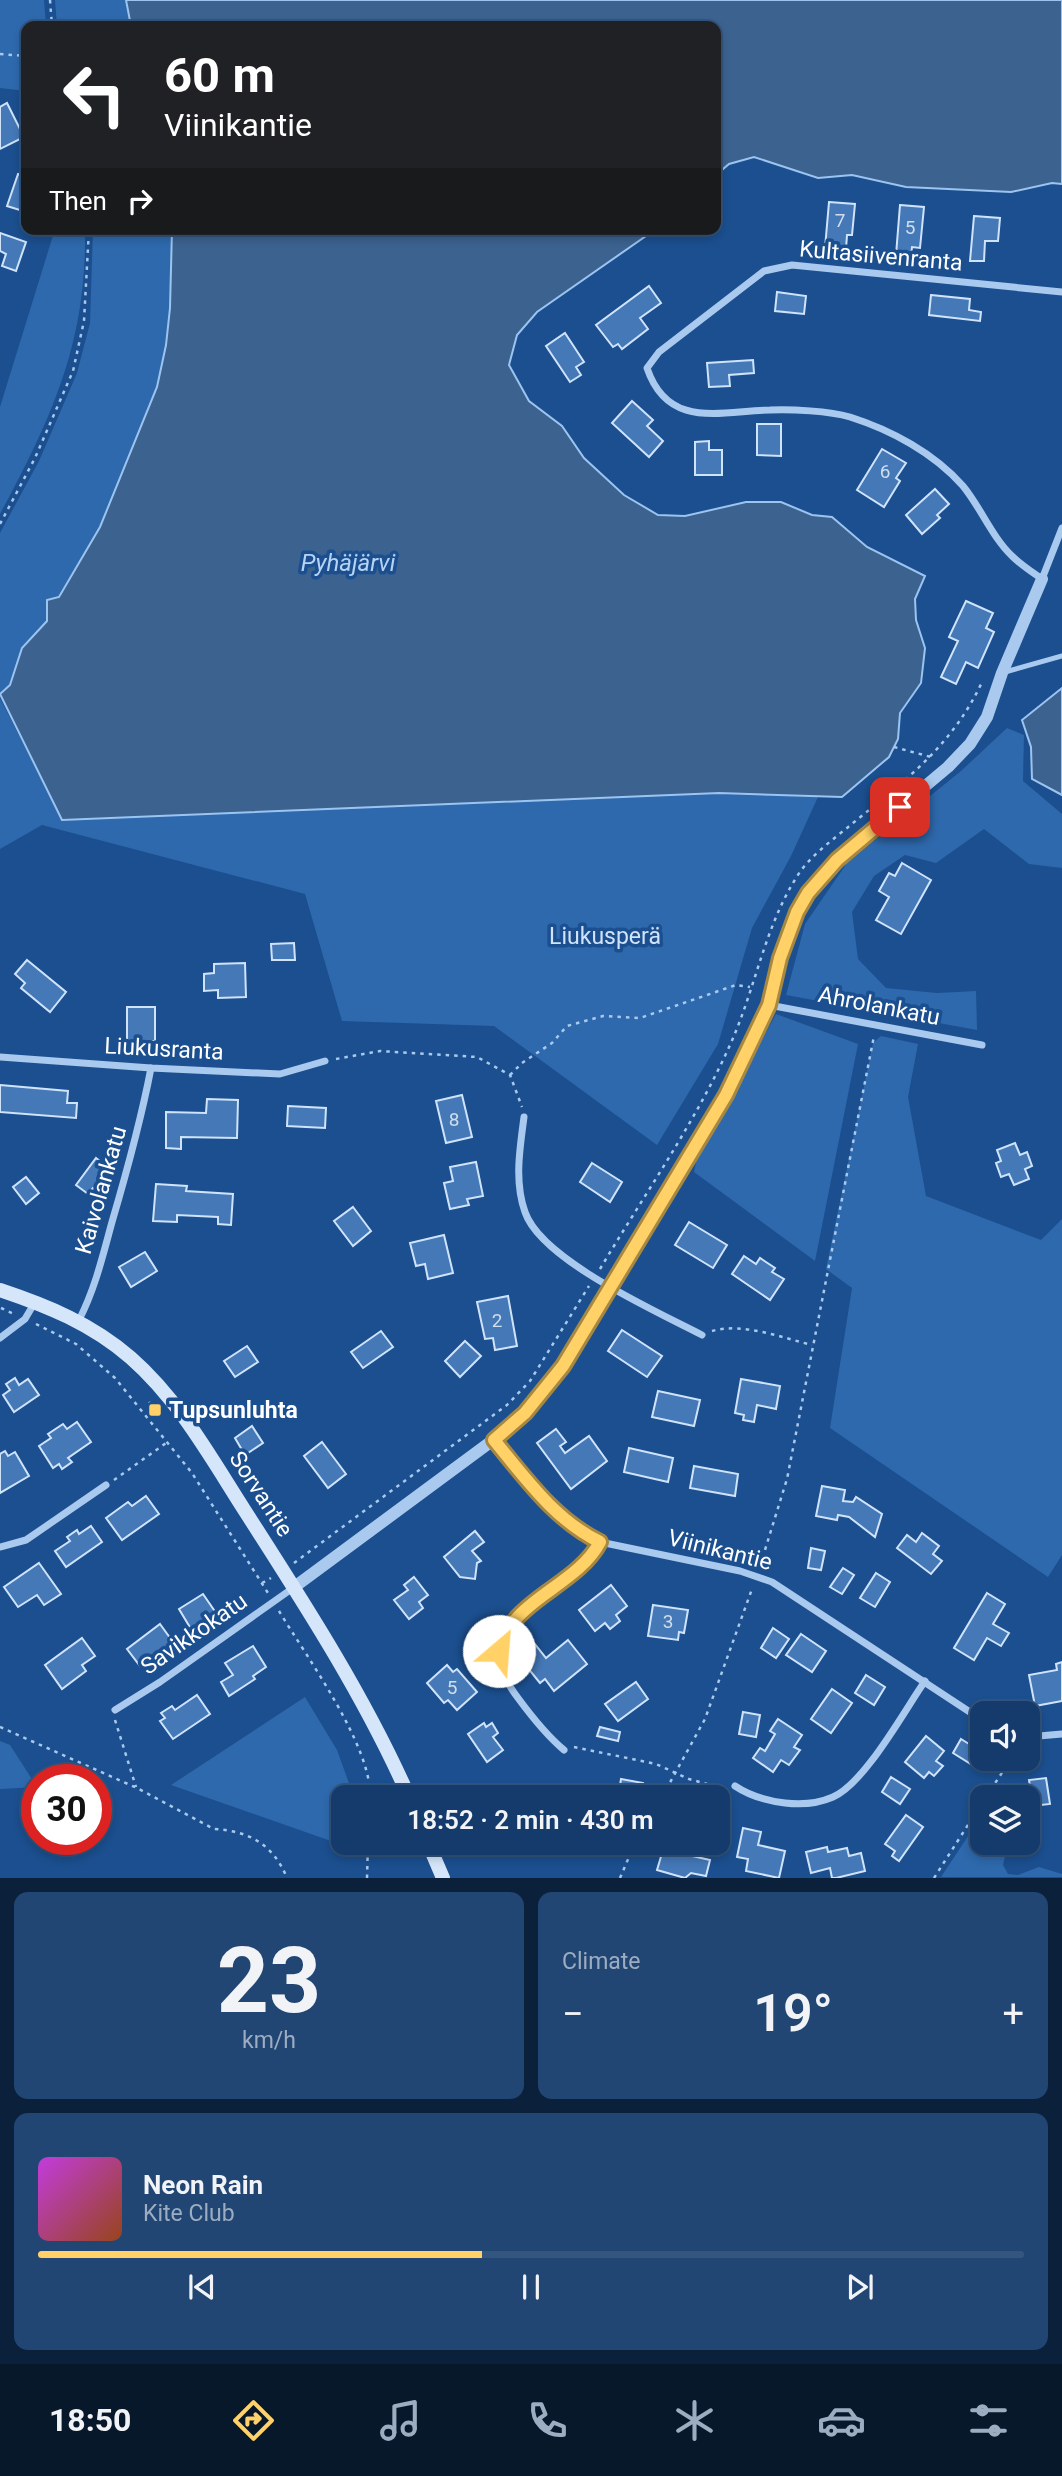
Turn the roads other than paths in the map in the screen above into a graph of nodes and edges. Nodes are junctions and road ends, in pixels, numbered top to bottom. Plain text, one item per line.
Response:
1 (1062, 292) edge
2 (1062, 528) edge
3 (1042, 579) junction
4 (1062, 656) edge
5 (1002, 673) junction
6 (769, 1005) junction
7 (982, 1045) dead end
8 (0, 1057) edge
9 (325, 1060) road end
10 (151, 1069) junction
11 (524, 1117) road end
12 (611, 1287) junction
13 (0, 1290) edge
14 (35, 1302) junction
15 (79, 1320) junction
16 (702, 1335) road end
17 (0, 1338) edge
18 (494, 1440) junction
19 (106, 1485) road end
20 (600, 1542) junction
21 (0, 1547) edge
22 (293, 1588) junction
23 (925, 1681) junction
24 (115, 1710) road end
25 (970, 1712) edge
26 (1062, 1734) edge
27 (1040, 1736) edge
28 (564, 1750) road end
29 (403, 1785) edge
30 (735, 1786) road end
31 (433, 1855) edge
32 (443, 1878) edge

1 - 3 street, Kultasiivenranta
2 - 3 street
3 - 5 street
4 - 5 lane
5 - 6 street
6 - 7 street, Ahrolankatu
6 - 12 street
8 - 10 street, Liukusranta
9 - 10 street, Liukusranta
10 - 15 street, Kaivolankatu
11 - 12 street
12 - 16 street
12 - 18 street
13 - 14 main road, Sorvantie
14 - 15 main road, Sorvantie
14 - 17 street
15 - 22 main road, Sorvantie
18 - 20 street, Viinikantie
18 - 22 street
19 - 21 street
20 - 23 street, Viinikantie
20 - 28 street
22 - 24 street, Savikkokatu
22 - 29 main road, Sorvantie
23 - 25 street, Viinikantie
23 - 30 street
26 - 27 street
31 - 32 main road

